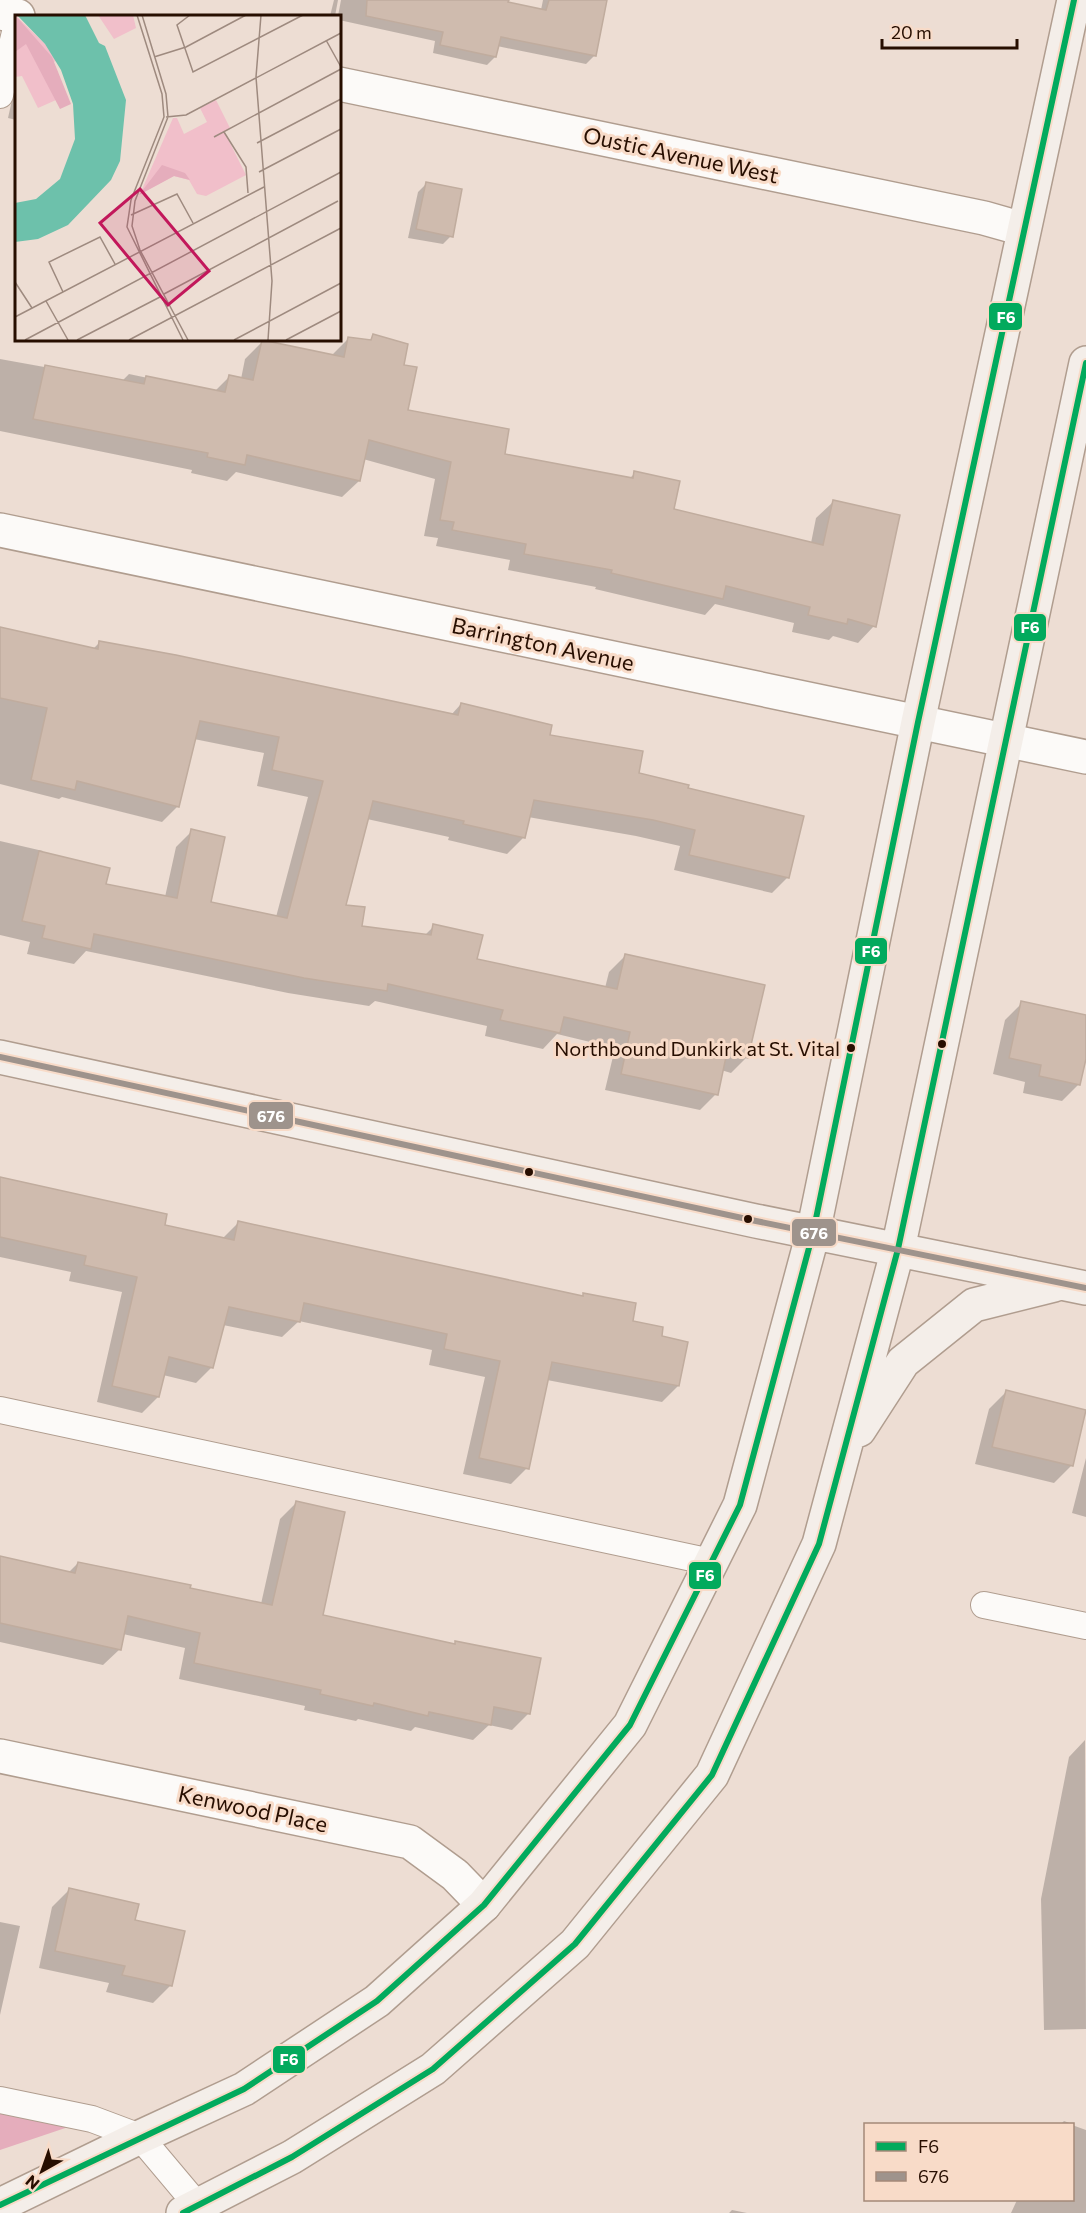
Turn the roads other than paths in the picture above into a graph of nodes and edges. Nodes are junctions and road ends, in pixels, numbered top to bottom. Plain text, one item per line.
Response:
1 (23, 0) edge
2 (1074, 0) edge
3 (0, 13) edge
4 (15, 15) edge
5 (19, 15) edge
6 (15, 32) edge
7 (340, 84) edge
8 (0, 95) edge
9 (1023, 229) junction
10 (1086, 363) edge
11 (0, 530) edge
12 (918, 722) junction
13 (1006, 740) junction
14 (1086, 757) edge
15 (0, 1057) edge
16 (813, 1233) junction
17 (898, 1249) junction
18 (1074, 1286) edge
19 (0, 1410) edge
20 (843, 1454) junction
21 (711, 1562) junction
22 (984, 1605) dead end
23 (1086, 1626) edge
24 (0, 1756) edge
25 (484, 1905) junction
26 (0, 2100) edge
27 (140, 2137) junction
28 (0, 2205) edge
29 (190, 2209) edge

1 - 5 lane
2 - 9 main road
3 - 4 street
6 - 8 lane
7 - 9 street, Oustic Avenue West
9 - 12 main road
10 - 13 main road
11 - 12 street, Barrington Avenue
12 - 13 street, Barrington Avenue
12 - 16 main road
13 - 14 street, Barrington Avenue
13 - 17 main road
15 - 16 main road
16 - 17 main road
16 - 21 main road
17 - 18 main road
17 - 20 main road
18 - 20 main road
19 - 21 lane
20 - 29 main road
21 - 25 main road
22 - 23 lane
24 - 25 street, Kenwood Place
25 - 27 main road
26 - 27 lane
27 - 28 main road
27 - 29 lane

